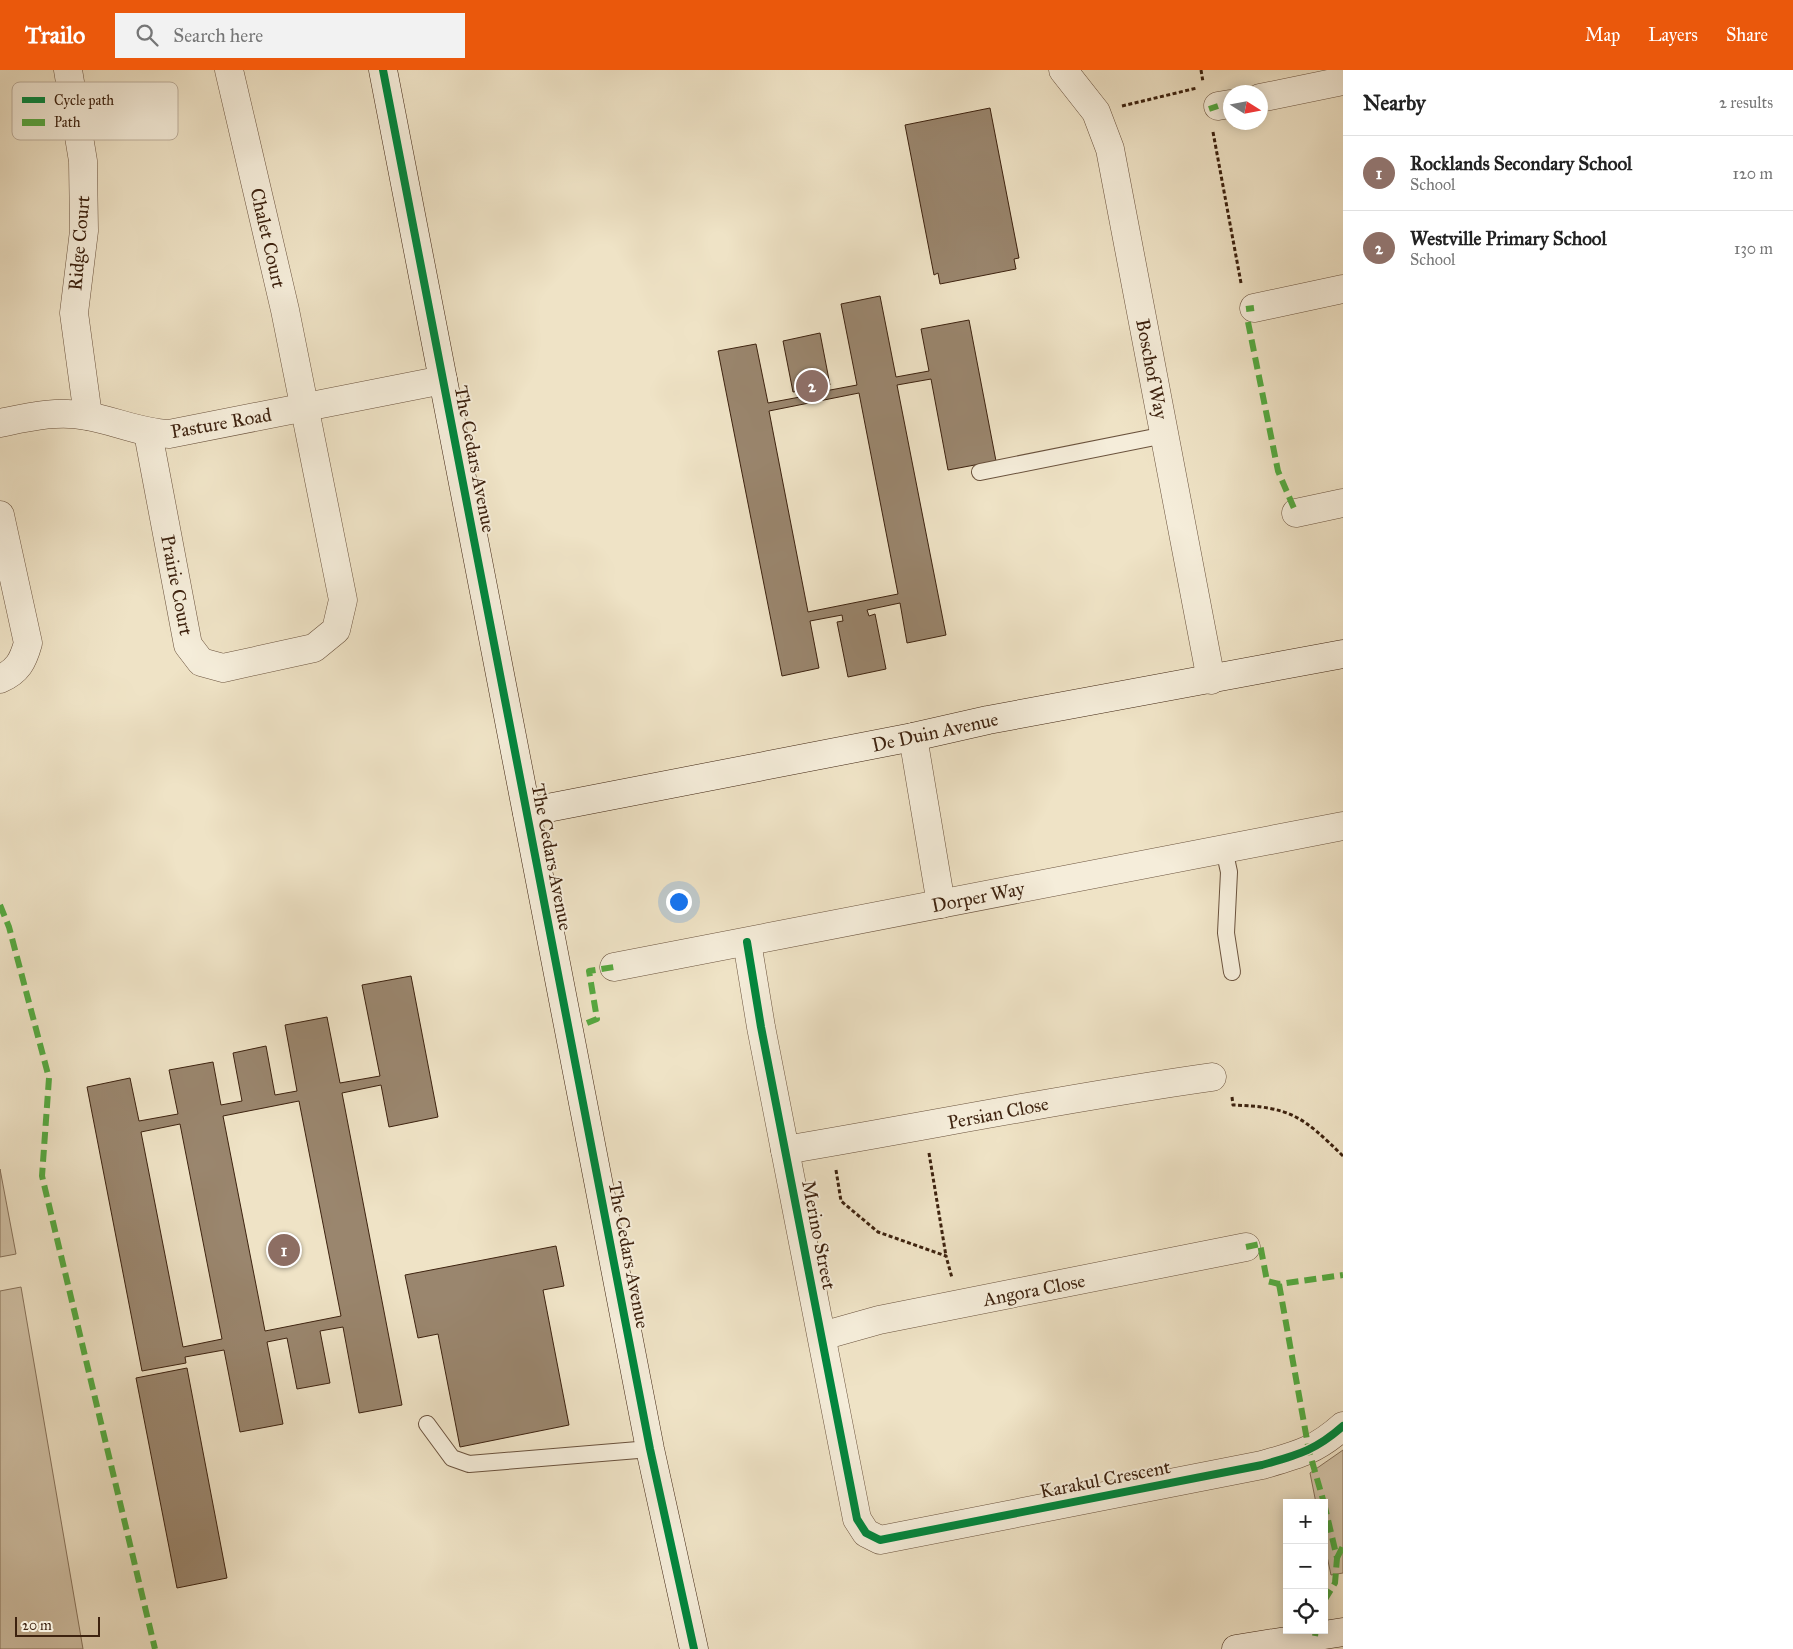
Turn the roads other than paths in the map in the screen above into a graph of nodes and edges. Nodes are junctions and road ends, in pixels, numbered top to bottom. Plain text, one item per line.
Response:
1 (229, 70) edge
2 (382, 70) edge
3 (1063, 70) edge
4 (1343, 81) edge
5 (1268, 96) edge
6 (80, 140) edge
7 (1343, 289) edge
8 (1249, 299) road end
9 (443, 380) junction
10 (304, 408) junction
11 (88, 416) junction
12 (0, 422) edge
13 (148, 433) junction
14 (1165, 435) junction
15 (980, 472) dead end
16 (1343, 504) edge
17 (1296, 512) dead end
18 (0, 515) edge
19 (1343, 654) edge
20 (0, 679) edge
21 (1212, 680) junction
22 (913, 737) junction
23 (527, 812) junction
24 (1343, 826) edge
25 (1224, 849) junction
26 (941, 904) junction
27 (747, 942) junction
28 (614, 967) dead end
29 (1232, 972) dead end
30 (1212, 1077) road end
31 (785, 1150) junction
32 (1246, 1247) dead end
33 (822, 1336) junction
34 (427, 1424) dead end
35 (1343, 1426) edge
36 (650, 1449) junction
37 (866, 1533) joint
38 (1343, 1632) edge
39 (694, 1649) edge
40 (1236, 1649) edge

1 - 10 street, Chalet Court
2 - 9 street, The Cedars Avenue
3 - 14 street, Boschof Way
4 - 5 street
6 - 11 street, Ridge Court
7 - 8 street
9 - 10 street, Pasture Road
9 - 23 street, The Cedars Avenue
10 - 13 street, Pasture Road
10 - 13 street, Prairie Court
11 - 12 street, Pasture Road
11 - 13 street, Pasture Road
14 - 15 lane
14 - 21 street, Boschof Way
16 - 17 street
18 - 20 street
19 - 21 street, De Duin Avenue
21 - 22 street, De Duin Avenue
22 - 23 street, De Duin Avenue
22 - 26 street
23 - 36 street, The Cedars Avenue
24 - 25 street, Dorper Way
25 - 26 street, Dorper Way
25 - 29 lane
26 - 27 street, Dorper Way
27 - 28 street, Dorper Way
27 - 31 street, Merino Street
30 - 31 street, Persian Close
31 - 33 street, Merino Street
32 - 33 street, Angora Close
33 - 37 street, Merino Street
34 - 36 lane
35 - 37 street, Karakul Crescent
36 - 39 street, The Cedars Avenue
38 - 40 street

